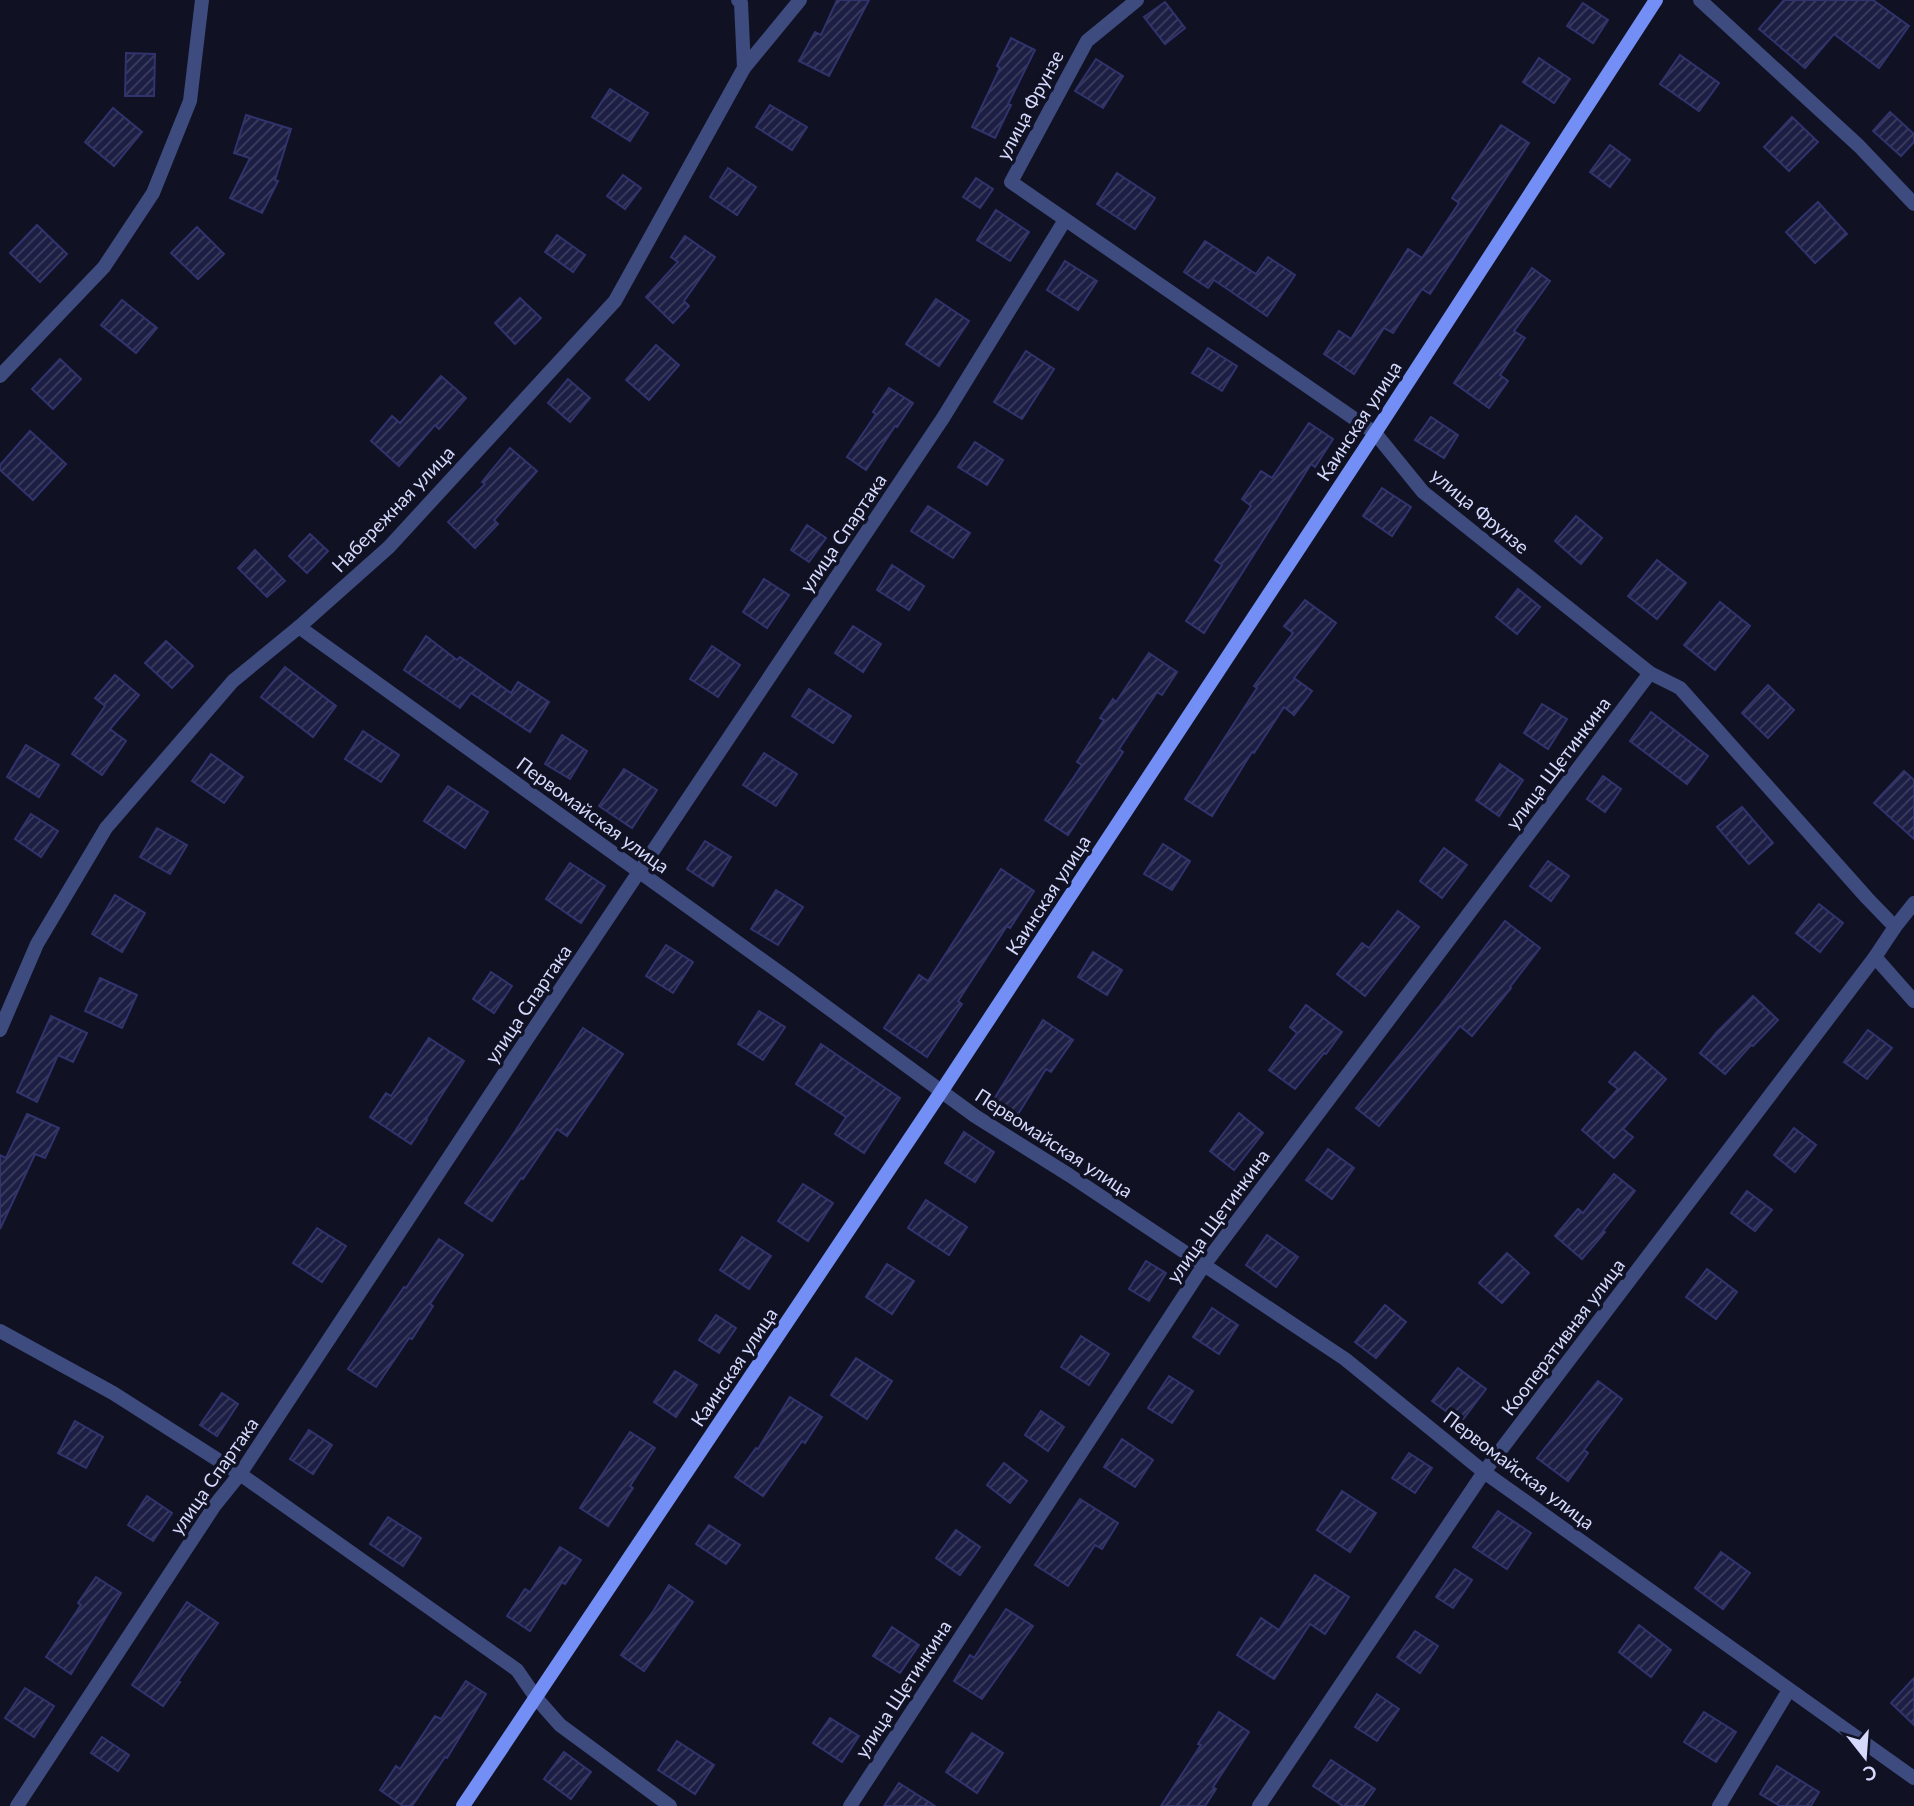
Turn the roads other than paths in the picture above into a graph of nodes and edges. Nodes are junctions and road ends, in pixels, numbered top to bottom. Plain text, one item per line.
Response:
1 (202, 0) edge
2 (738, 0) edge
3 (800, 0) edge
4 (1137, 0) edge
5 (1656, 0) edge
6 (1700, 0) edge
7 (744, 68) junction
8 (1914, 204) edge
9 (1065, 220) junction
10 (0, 376) edge
11 (1375, 433) junction
12 (299, 627) junction
13 (1650, 673) junction
14 (639, 872) junction
15 (1914, 903) edge
16 (1895, 927) junction
17 (1875, 957) junction
18 (1914, 1001) edge
19 (0, 1030) edge
20 (941, 1092) junction
21 (1204, 1265) junction
22 (0, 1331) edge
23 (1485, 1472) junction
24 (240, 1475) junction
25 (1789, 1690) junction
26 (537, 1699) junction
27 (1914, 1778) edge
28 (17, 1806) edge
29 (463, 1806) edge
30 (670, 1806) edge
31 (850, 1806) edge
32 (1259, 1806) edge
33 (1718, 1806) edge

1 - 10 street
2 - 7 street
3 - 7 street, Набережная улица
4 - 9 street, улица Фрунзе
5 - 11 main road, Каинская улица
6 - 8 street
7 - 12 street, Набережная улица
9 - 11 street, улица Фрунзе
9 - 14 street, улица Спартака
11 - 13 street, улица Фрунзе
11 - 20 main road, Каинская улица
12 - 14 street, Первомайская улица
12 - 19 street, Набережная улица
13 - 16 street, улица Фрунзе
13 - 21 street, улица Щетинкина
14 - 20 street, Первомайская улица
14 - 24 street, улица Спартака
15 - 16 street, Кооперативная улица
16 - 17 street, Кооперативная улица
17 - 18 street
17 - 23 street, Кооперативная улица
20 - 21 street, Первомайская улица
20 - 26 main road, Каинская улица
21 - 23 street, Первомайская улица
21 - 31 street, улица Щетинкина
22 - 24 street
23 - 25 street, Первомайская улица
23 - 32 street, Кооперативная улица
24 - 26 street
24 - 28 street, улица Спартака
25 - 27 street, Первомайская улица
25 - 33 street
26 - 29 main road, Каинская улица
26 - 30 street

